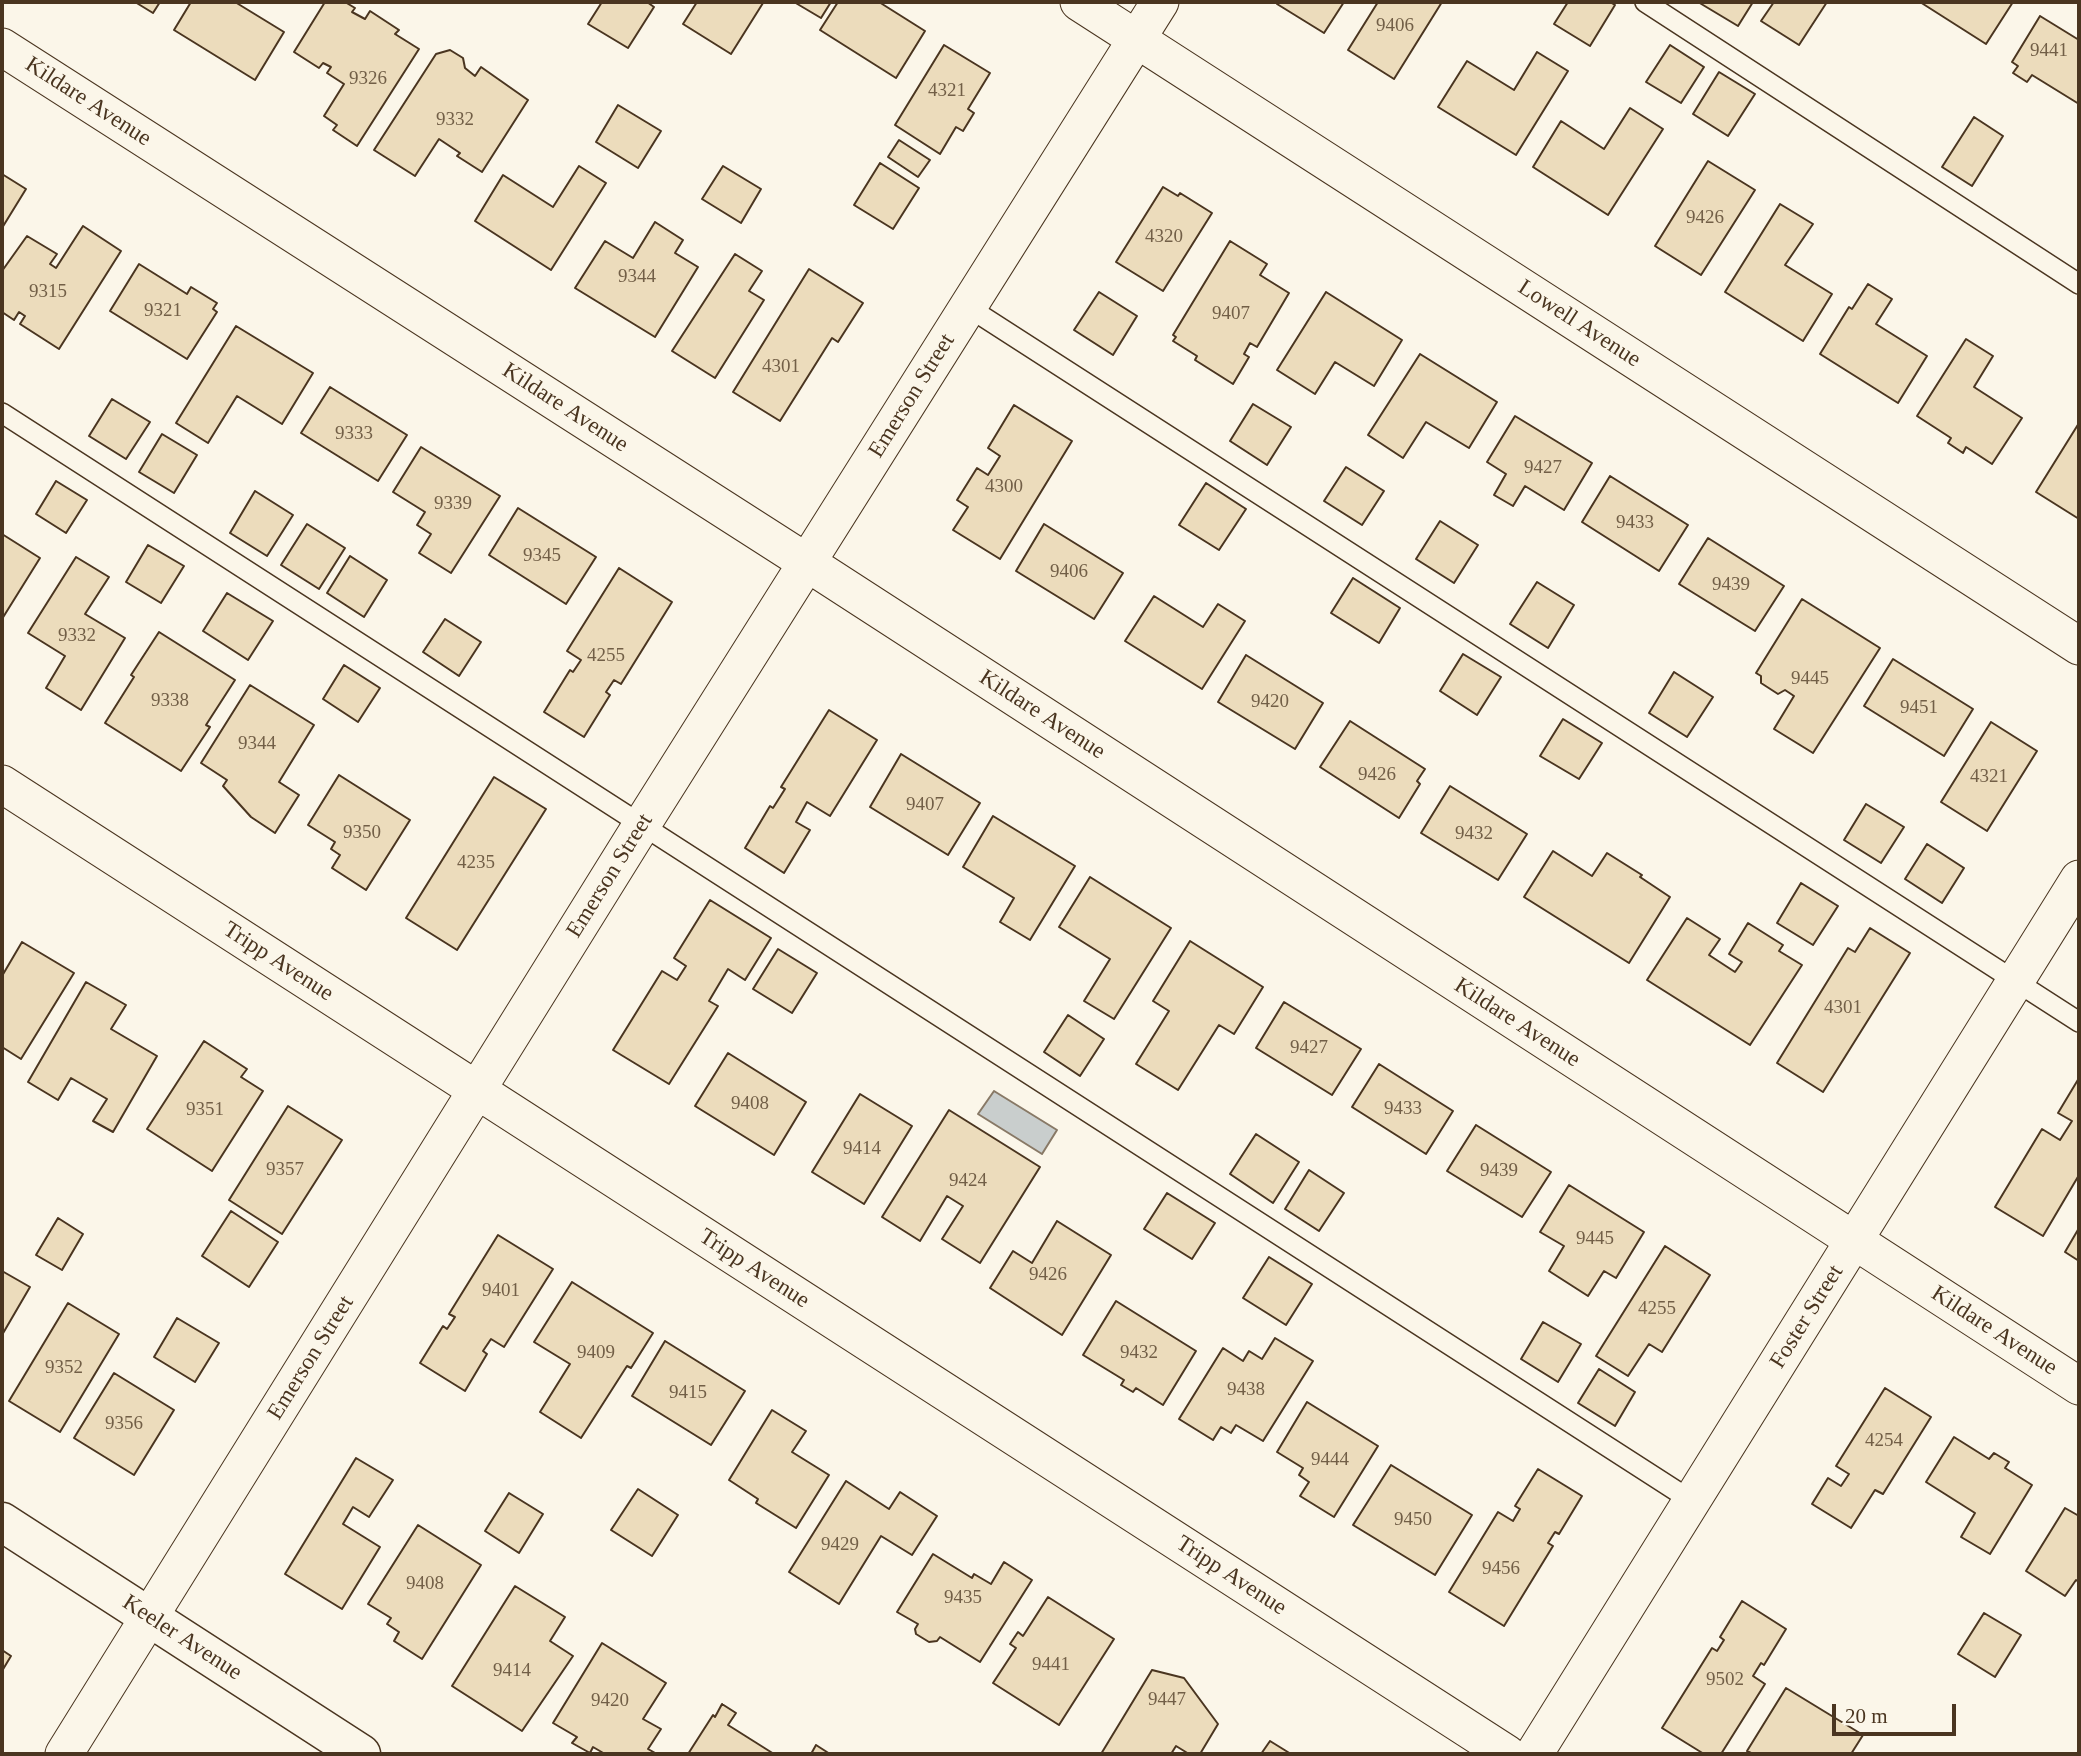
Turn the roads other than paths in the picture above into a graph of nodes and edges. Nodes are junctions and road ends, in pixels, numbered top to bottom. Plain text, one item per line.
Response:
1 (1079, 2) edge
2 (1160, 2) edge
3 (1645, 2) edge
4 (1137, 39) junction
5 (2, 47) edge
6 (2079, 284) edge
7 (968, 307) junction
8 (2, 413) edge
9 (806, 562) junction
10 (2079, 646) edge
11 (2, 784) edge
12 (641, 826) junction
13 (2079, 879) edge
14 (2016, 981) junction
15 (2079, 1021) edge
16 (477, 1091) junction
17 (1854, 1241) junction
18 (2079, 1387) edge
19 (1692, 1501) junction
20 (2, 1522) edge
21 (149, 1617) junction
22 (64, 1754) edge
23 (361, 1754) edge
24 (1507, 1754) edge
25 (1534, 1754) edge

1 - 4 street, Lowell Avenue
2 - 4 street, Emerson Street
3 - 6 lane
4 - 7 street, Emerson Street
4 - 10 street, Lowell Avenue
5 - 9 street, Kildare Avenue
7 - 9 street, Emerson Street
7 - 14 lane
8 - 12 lane
9 - 12 street, Emerson Street
9 - 17 street, Kildare Avenue
11 - 16 street, Tripp Avenue
12 - 16 street, Emerson Street
12 - 19 lane
13 - 14 street, Foster Street
14 - 15 lane
14 - 17 street, Foster Street
16 - 21 street, Emerson Street
16 - 24 street, Tripp Avenue
17 - 18 street, Kildare Avenue
17 - 19 street, Foster Street
19 - 25 street, Foster Street
20 - 21 street, Keeler Avenue
21 - 22 street, Emerson Street
21 - 23 street, Keeler Avenue

